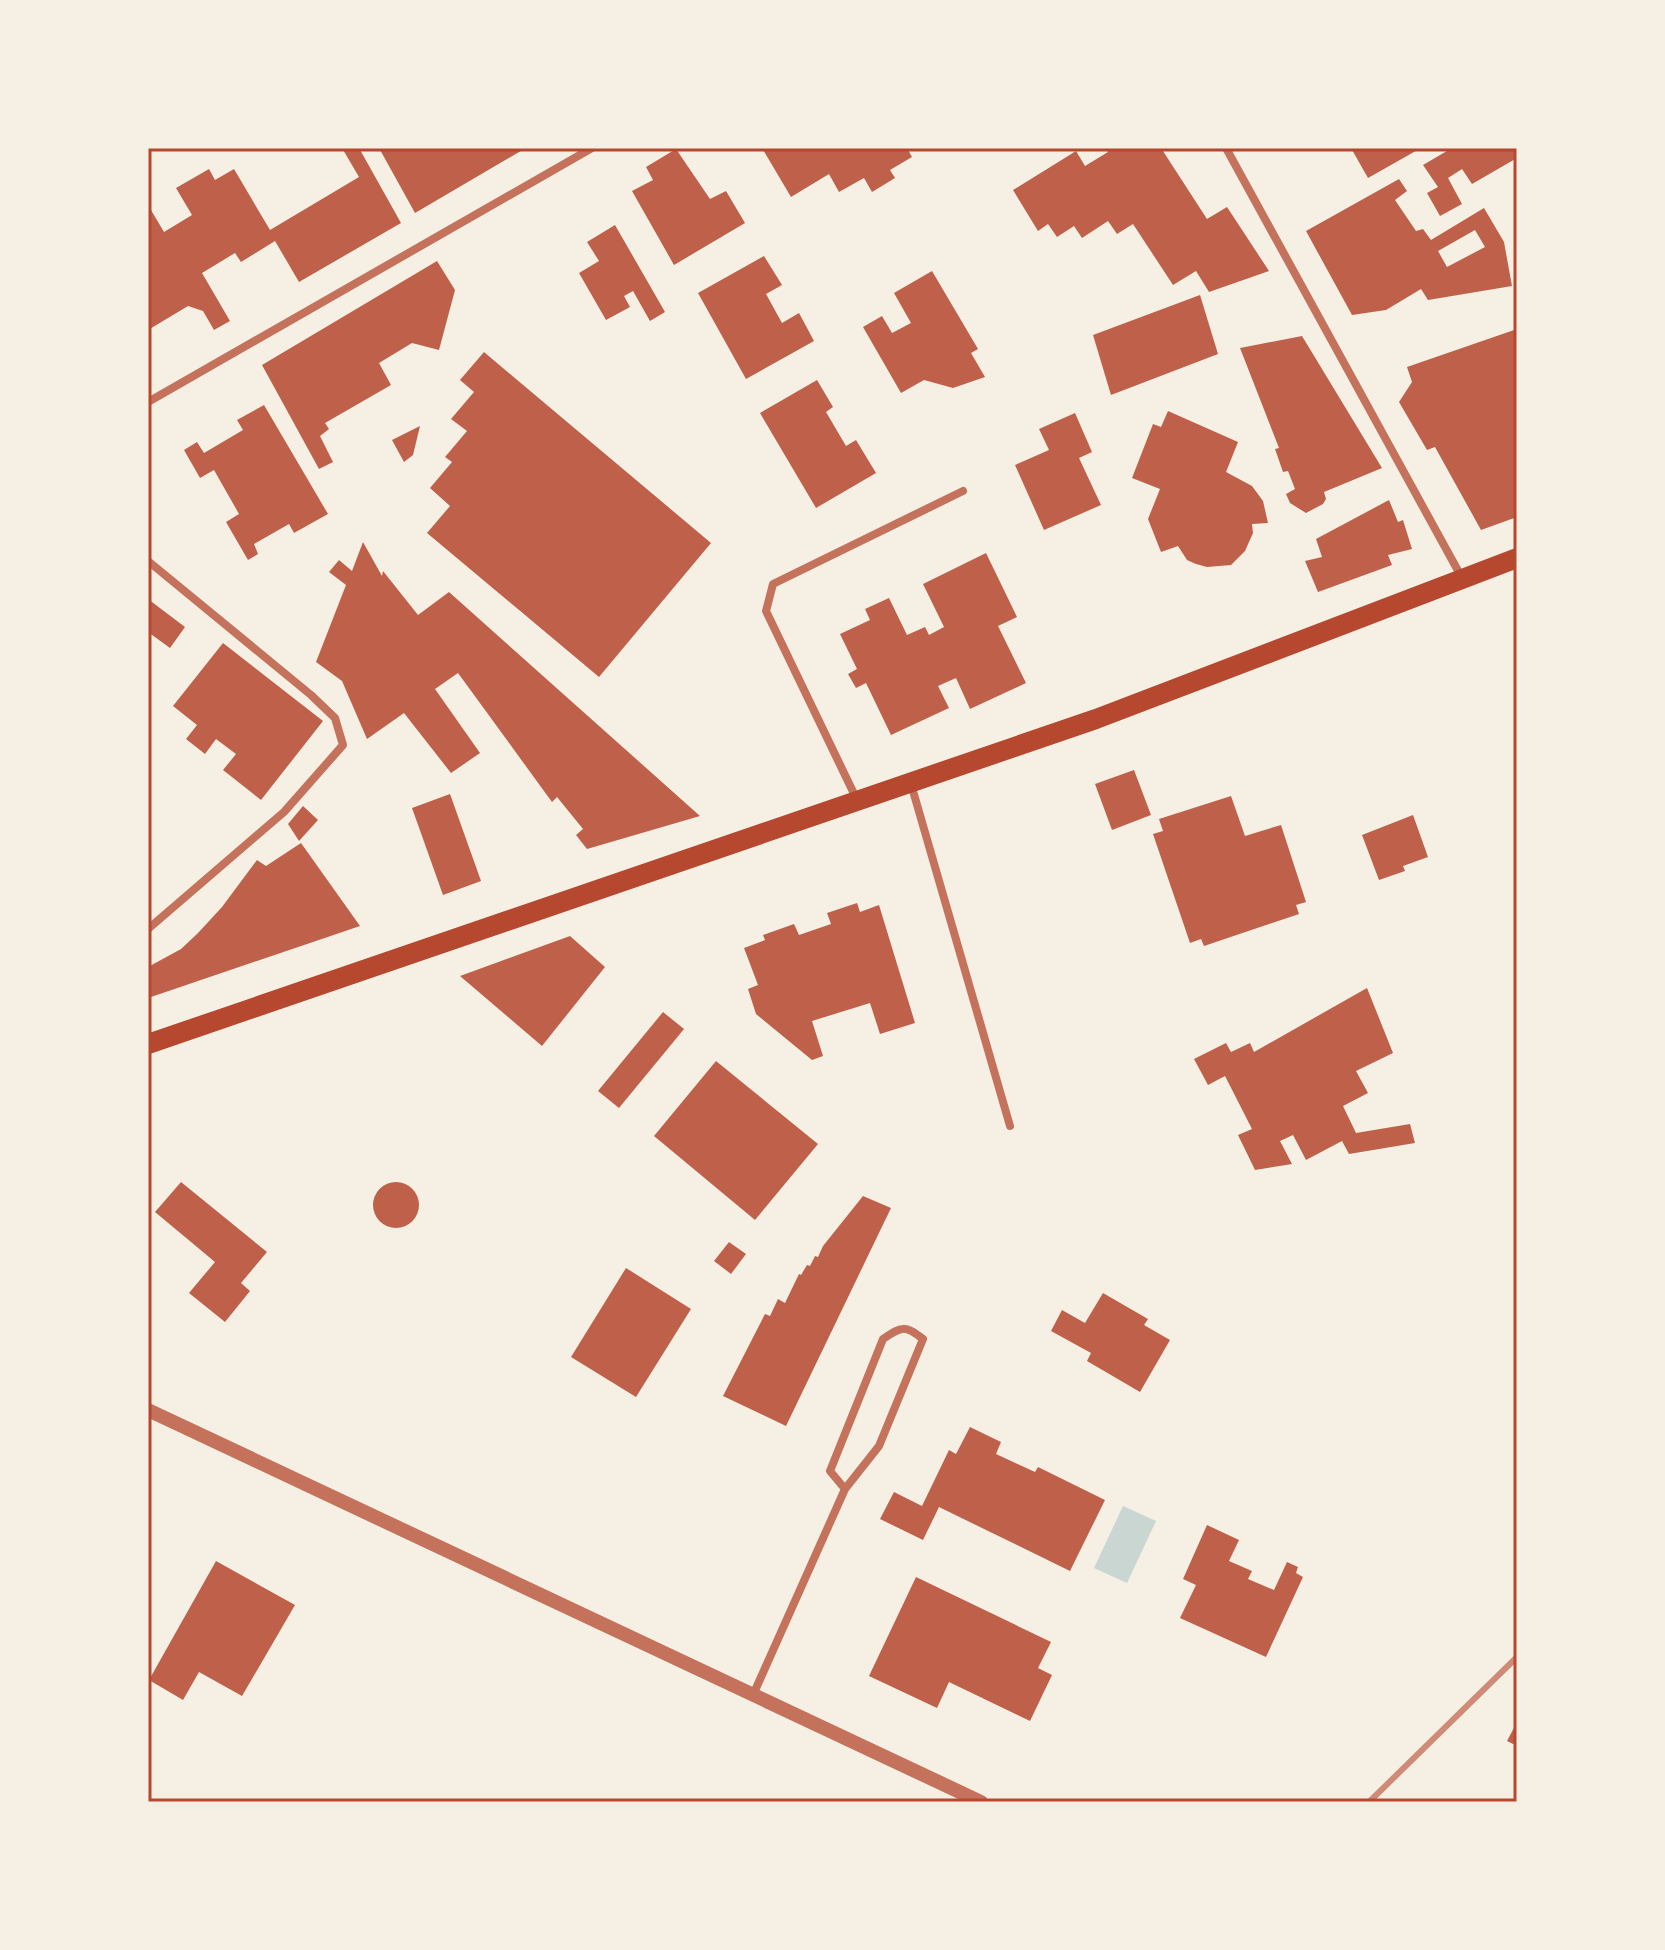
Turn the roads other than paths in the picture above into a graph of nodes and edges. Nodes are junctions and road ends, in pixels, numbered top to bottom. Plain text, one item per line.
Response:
1 (592, 148) edge
2 (1226, 148) edge
3 (148, 402) edge
4 (963, 491) dead end
5 (1517, 558) edge
6 (148, 561) edge
7 (1462, 579) junction
8 (911, 783) junction
9 (858, 801) junction
10 (148, 929) edge
11 (148, 1044) edge
12 (1010, 1126) dead end
13 (148, 1410) edge
14 (845, 1489) junction
15 (753, 1695) junction
16 (981, 1802) edge

1 - 3 street
2 - 7 street
4 - 9 street
5 - 7 main road
6 - 10 street
7 - 8 main road
8 - 9 main road
8 - 12 street
9 - 11 main road
13 - 15 street
14 - 14 street
14 - 15 street
15 - 16 street

